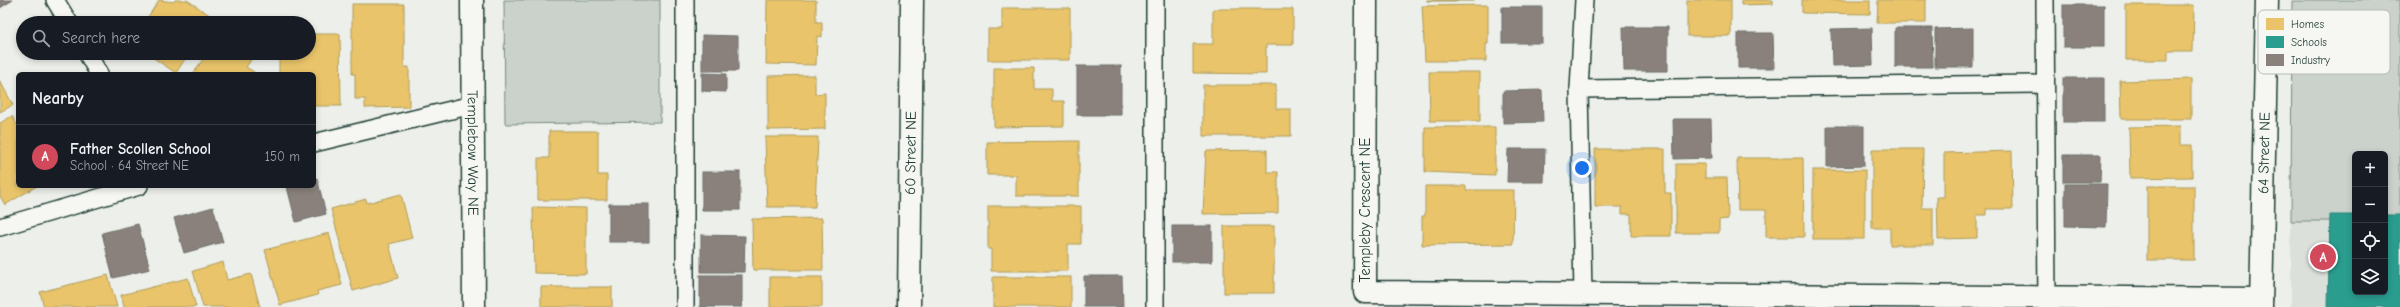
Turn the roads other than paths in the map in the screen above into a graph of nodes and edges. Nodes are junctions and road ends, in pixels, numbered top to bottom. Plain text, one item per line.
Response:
1 (55, 0) edge
2 (472, 0) edge
3 (685, 0) edge
4 (912, 0) edge
5 (1155, 0) edge
6 (1366, 0) edge
7 (1584, 0) edge
8 (2045, 0) edge
9 (2267, 0) edge
10 (2267, 10) edge
11 (65, 16) edge
12 (91, 60) edge
13 (98, 72) edge
14 (2266, 74) edge
15 (2045, 84) junction
16 (1579, 89) junction
17 (472, 105) junction
18 (316, 143) edge
19 (132, 188) edge
20 (0, 227) edge
21 (1583, 295) junction
22 (2047, 302) edge
23 (2261, 303) edge
24 (474, 307) edge
25 (685, 307) edge
26 (909, 307) edge
27 (1155, 307) edge

1 - 11 lane
2 - 17 street, Templebow Way NE
3 - 25 lane
4 - 26 street, 60 Street NE
5 - 27 lane
6 - 21 street, Templeby Crescent NE
7 - 16 lane
8 - 15 lane
9 - 10 street, 64 Street NE
12 - 13 lane
14 - 23 street, 64 Street NE
15 - 16 lane
15 - 22 lane
16 - 21 lane
17 - 18 lane
17 - 24 street, Templebow Way NE
19 - 20 lane
21 - 22 street, Templeby Crescent NE
22 - 23 street, Templeby Crescent NE

